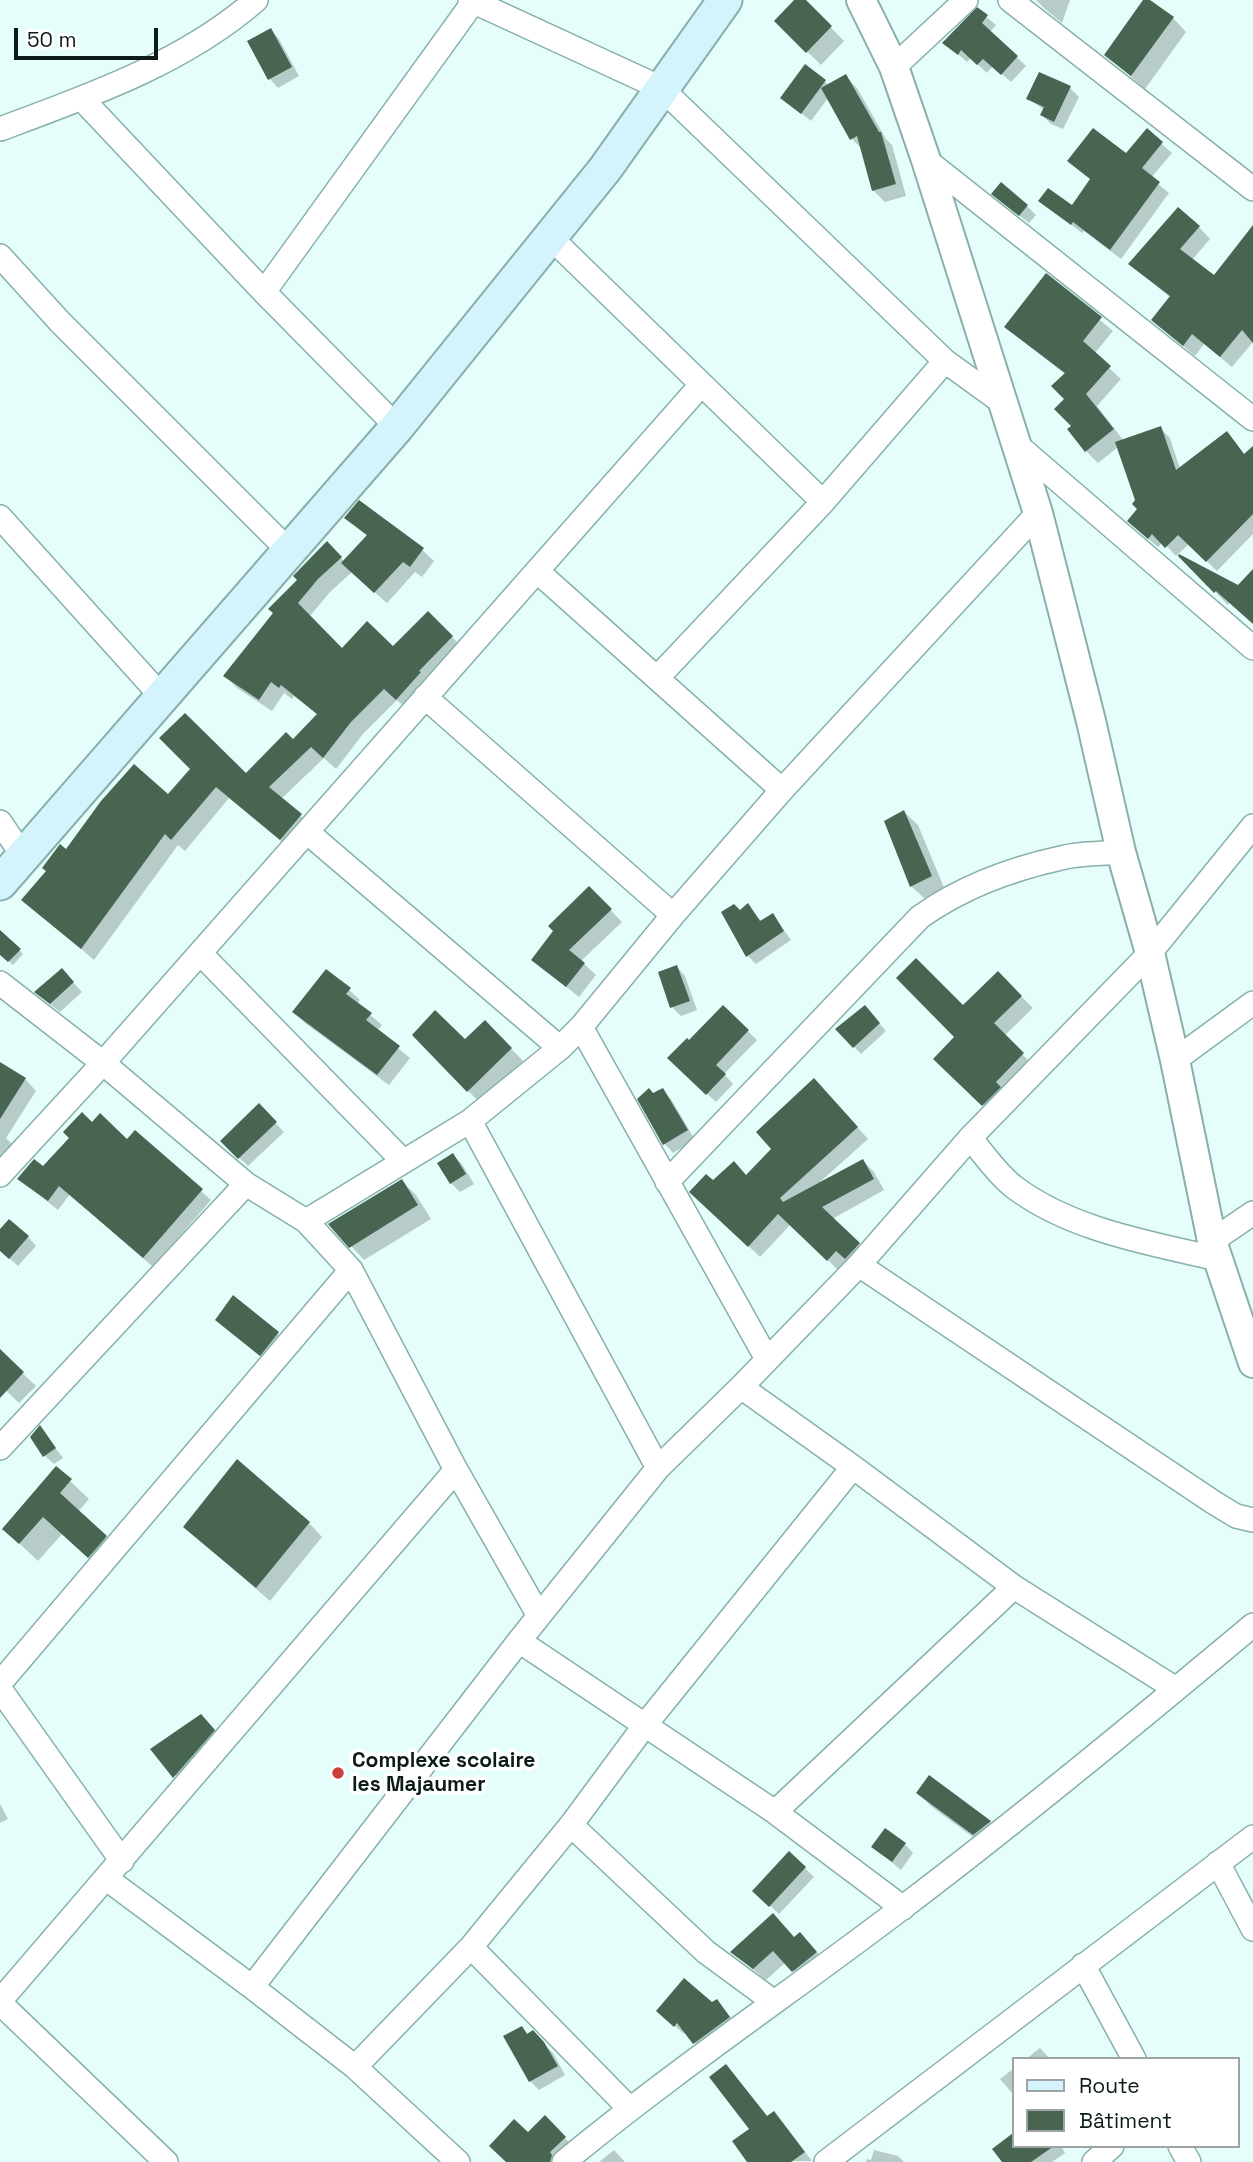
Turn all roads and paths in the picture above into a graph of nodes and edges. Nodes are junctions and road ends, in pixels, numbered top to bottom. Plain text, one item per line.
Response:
1 (256, 0) edge
2 (725, 0) edge
3 (861, 0) edge
4 (966, 0) edge
5 (1010, 0) edge
6 (472, 1) edge
7 (894, 67) junction
8 (661, 88) junction
9 (82, 99) junction
10 (0, 129) edge
11 (926, 160) junction
12 (1253, 189) edge
13 (550, 237) junction
14 (0, 257) edge
15 (264, 292) junction
16 (945, 361) junction
17 (701, 385) junction
18 (1003, 403) junction
19 (1253, 419) edge
20 (397, 427) junction
21 (1016, 444) junction
22 (823, 502) junction
23 (1038, 513) junction
24 (0, 517) edge
25 (290, 552) junction
26 (537, 571) junction
27 (1253, 648) edge
28 (658, 677) junction
29 (425, 697) junction
30 (163, 698) junction
31 (782, 790) junction
32 (0, 822) edge
33 (1253, 826) edge
34 (307, 832) junction
35 (1121, 852) junction
36 (23, 856) junction
37 (0, 883) edge
38 (673, 915) junction
39 (200, 953) junction
40 (1150, 953) junction
41 (0, 982) edge
42 (1253, 1003) edge
43 (581, 1027) junction
44 (560, 1048) junction
45 (1175, 1060) junction
46 (103, 1063) junction
47 (470, 1121) junction
48 (970, 1138) junction
49 (403, 1161) junction
50 (0, 1175) edge
51 (667, 1182) junction
52 (246, 1184) junction
53 (1253, 1213) edge
54 (306, 1221) junction
55 (1215, 1250) junction
56 (859, 1265) junction
57 (351, 1270) junction
58 (768, 1359) junction
59 (1253, 1363) edge
60 (741, 1387) junction
61 (0, 1448) edge
62 (853, 1467) junction
63 (658, 1468) junction
64 (456, 1469) junction
65 (1253, 1520) edge
66 (1014, 1587) junction
67 (540, 1616) junction
68 (1253, 1625) edge
69 (519, 1641) junction
70 (0, 1683) edge
71 (0, 1689) edge
72 (1176, 1689) junction
73 (645, 1725) junction
74 (775, 1812) junction
75 (571, 1825) junction
76 (1253, 1837) edge
77 (122, 1861) junction
78 (1218, 1863) junction
79 (107, 1879) junction
80 (902, 1908) junction
81 (1253, 1929) edge
82 (471, 1947) junction
83 (1083, 1965) junction
84 (252, 1987) junction
85 (0, 2002) edge
86 (774, 2002) junction
87 (1133, 2057) edge
88 (355, 2067) junction
89 (629, 2108) junction
90 (1110, 2148) edge
91 (453, 2160) edge
92 (166, 2162) edge
93 (564, 2162) edge
94 (826, 2162) edge
95 (1094, 2162) edge

1 - 9 street
2 - 8 main road
3 - 7 street
4 - 7 street
5 - 12 street
6 - 8 street
6 - 15 street
7 - 11 street
8 - 13 main road
8 - 16 street
9 - 10 street
9 - 15 street
11 - 18 street
11 - 19 street
13 - 17 street
13 - 20 main road
14 - 25 street
15 - 20 street
16 - 18 street
16 - 22 street
17 - 22 street
17 - 26 street
18 - 21 street
20 - 25 main road
21 - 23 street
21 - 27 street
22 - 28 street
23 - 31 street
23 - 35 street
24 - 30 street
25 - 30 main road
26 - 28 street
26 - 29 street
28 - 31 street
29 - 34 street
29 - 38 street
30 - 36 main road
31 - 38 street
32 - 36 street
33 - 40 street
34 - 39 street
34 - 44 street
35 - 40 street
35 - 51 street
36 - 37 main road
38 - 43 street
39 - 46 street
39 - 49 street
40 - 45 street
40 - 48 street
41 - 46 street
42 - 45 street
43 - 44 street
43 - 51 street
44 - 47 street
45 - 55 street
46 - 50 street
46 - 52 street
47 - 49 street
47 - 63 street
48 - 55 street
48 - 56 street
49 - 54 street
51 - 58 street
52 - 54 street
52 - 61 street
53 - 55 street
54 - 57 street
55 - 59 street
56 - 58 street
56 - 65 street
57 - 64 street
57 - 70 street
58 - 60 street
60 - 62 street
60 - 63 street
62 - 66 street
62 - 73 street
63 - 67 street
64 - 67 street
64 - 77 street
66 - 72 street
66 - 74 street
67 - 69 street
68 - 72 street
69 - 73 street
69 - 84 street
71 - 77 street
72 - 80 street
73 - 74 street
73 - 75 street
74 - 80 street
75 - 82 street
75 - 86 street
76 - 78 street
77 - 79 street
78 - 81 street
78 - 83 street
79 - 84 street
79 - 85 street
80 - 86 street
82 - 88 street
82 - 89 street
83 - 87 street
83 - 94 street
84 - 88 street
85 - 92 street
86 - 89 street
88 - 91 street
89 - 93 street
90 - 95 street

